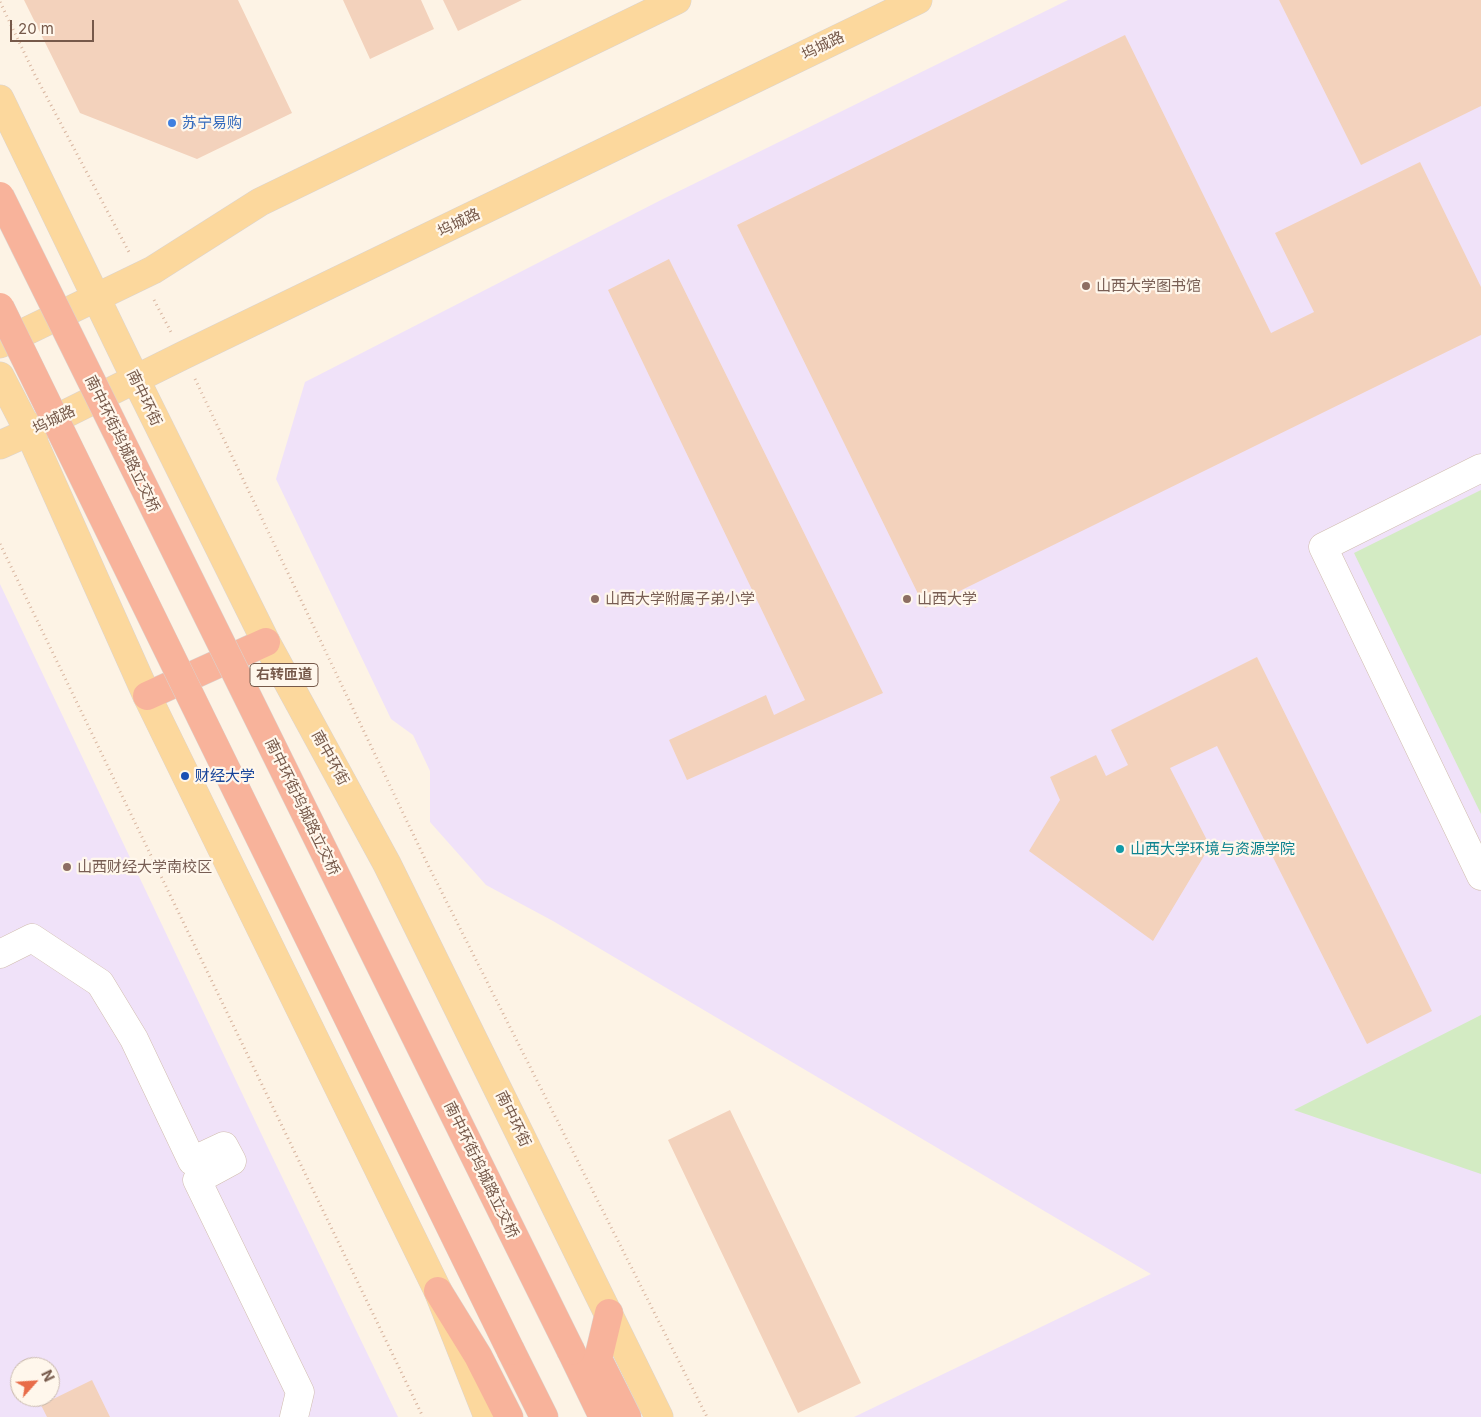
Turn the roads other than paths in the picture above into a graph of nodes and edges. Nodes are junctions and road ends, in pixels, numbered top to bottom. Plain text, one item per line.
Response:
1 (677, 0) edge
2 (918, 0) edge
3 (0, 99) edge
4 (0, 196) edge
5 (96, 298) junction
6 (0, 307) edge
7 (0, 344) edge
8 (0, 376) edge
9 (136, 380) junction
10 (29, 432) junction
11 (0, 445) edge
12 (1481, 468) edge
13 (266, 642) junction
14 (147, 696) junction
15 (1481, 876) edge
16 (0, 954) edge
17 (438, 1291) junction
18 (609, 1312) junction
19 (294, 1417) edge
20 (488, 1417) edge
21 (509, 1417) edge
22 (544, 1417) edge
23 (604, 1417) edge
24 (628, 1417) edge
25 (660, 1417) edge

1 - 5 main road
2 - 9 main road, 坞城路
3 - 5 main road, 南中环街
4 - 23 highway, 南中环街坞城路立交桥, bridge
5 - 7 main road
5 - 9 main road, 南中环街
6 - 22 highway, bridge
8 - 10 main road
9 - 10 main road, 坞城路
9 - 13 main road, 南中环街 / 右转匝道
10 - 11 main road, 坞城路
10 - 14 main road
12 - 15 street
13 - 14 highway
13 - 18 main road, 南中环街 / 右转匝道
14 - 17 main road
16 - 19 street
17 - 20 main road
17 - 21 highway
18 - 24 highway
18 - 25 main road, 南中环街

